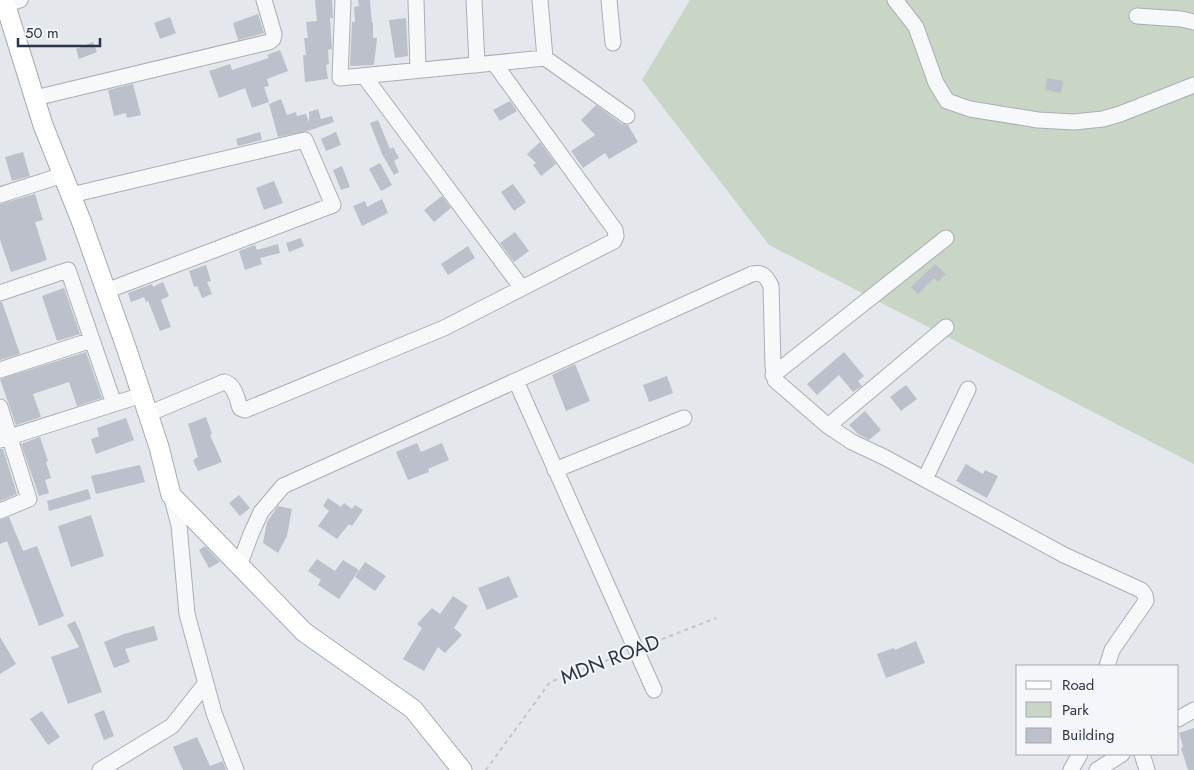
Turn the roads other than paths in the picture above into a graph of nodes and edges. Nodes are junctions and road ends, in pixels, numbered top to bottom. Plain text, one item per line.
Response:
1 (264, 0) edge
2 (343, 0) edge
3 (416, 0) edge
4 (474, 0) edge
5 (540, 0) edge
6 (609, 0) edge
7 (895, 0) edge
8 (10, 2) edge
9 (1137, 16) dead end
10 (1194, 22) edge
11 (613, 43) dead end
12 (545, 58) junction
13 (494, 63) junction
14 (477, 65) junction
15 (418, 70) junction
16 (364, 76) junction
17 (1194, 86) edge
18 (35, 98) junction
19 (627, 116) dead end
20 (63, 175) junction
21 (0, 195) edge
22 (72, 195) junction
23 (946, 238) dead end
24 (520, 287) junction
25 (106, 291) junction
26 (0, 293) edge
27 (946, 327) dead end
28 (92, 340) junction
29 (0, 370) edge
30 (774, 375) junction
31 (516, 381) junction
32 (968, 388) dead end
33 (142, 395) junction
34 (114, 404) junction
35 (0, 407) edge
36 (148, 414) junction
37 (684, 418) dead end
38 (828, 426) junction
39 (5, 439) edge
40 (555, 470) junction
41 (924, 479) junction
42 (171, 495) junction
43 (0, 511) edge
44 (239, 566) junction
45 (1107, 665) edge
46 (206, 683) junction
47 (654, 690) dead end
48 (1194, 710) edge
49 (1179, 719) edge
50 (1079, 755) edge
51 (1120, 755) edge
52 (1142, 755) edge
53 (100, 770) edge
54 (236, 770) edge
55 (462, 770) edge
56 (1070, 770) edge
57 (1097, 770) edge
58 (1147, 770) edge

1 - 18 street
2 - 16 street
3 - 15 street
4 - 14 street
5 - 12 street
6 - 11 street
7 - 17 street
8 - 18 main road
9 - 10 street
12 - 13 street
12 - 19 street
13 - 14 street
13 - 24 street
14 - 15 street
15 - 16 street
16 - 24 street
18 - 20 main road
20 - 21 street
20 - 22 main road
22 - 25 main road
22 - 25 street
23 - 30 street
24 - 36 street
25 - 33 main road
26 - 28 street
27 - 38 street
28 - 29 street
28 - 34 street
30 - 31 street
30 - 38 street
31 - 40 street
31 - 44 street
32 - 41 street
33 - 34 street
33 - 36 main road
34 - 39 street
35 - 39 street
36 - 42 main road
37 - 40 street
38 - 41 street
39 - 43 street
40 - 47 street
41 - 45 street
42 - 44 main road
42 - 46 street
44 - 55 main road
46 - 53 street
46 - 54 street
48 - 49 street
50 - 56 street
51 - 57 street
52 - 58 street

